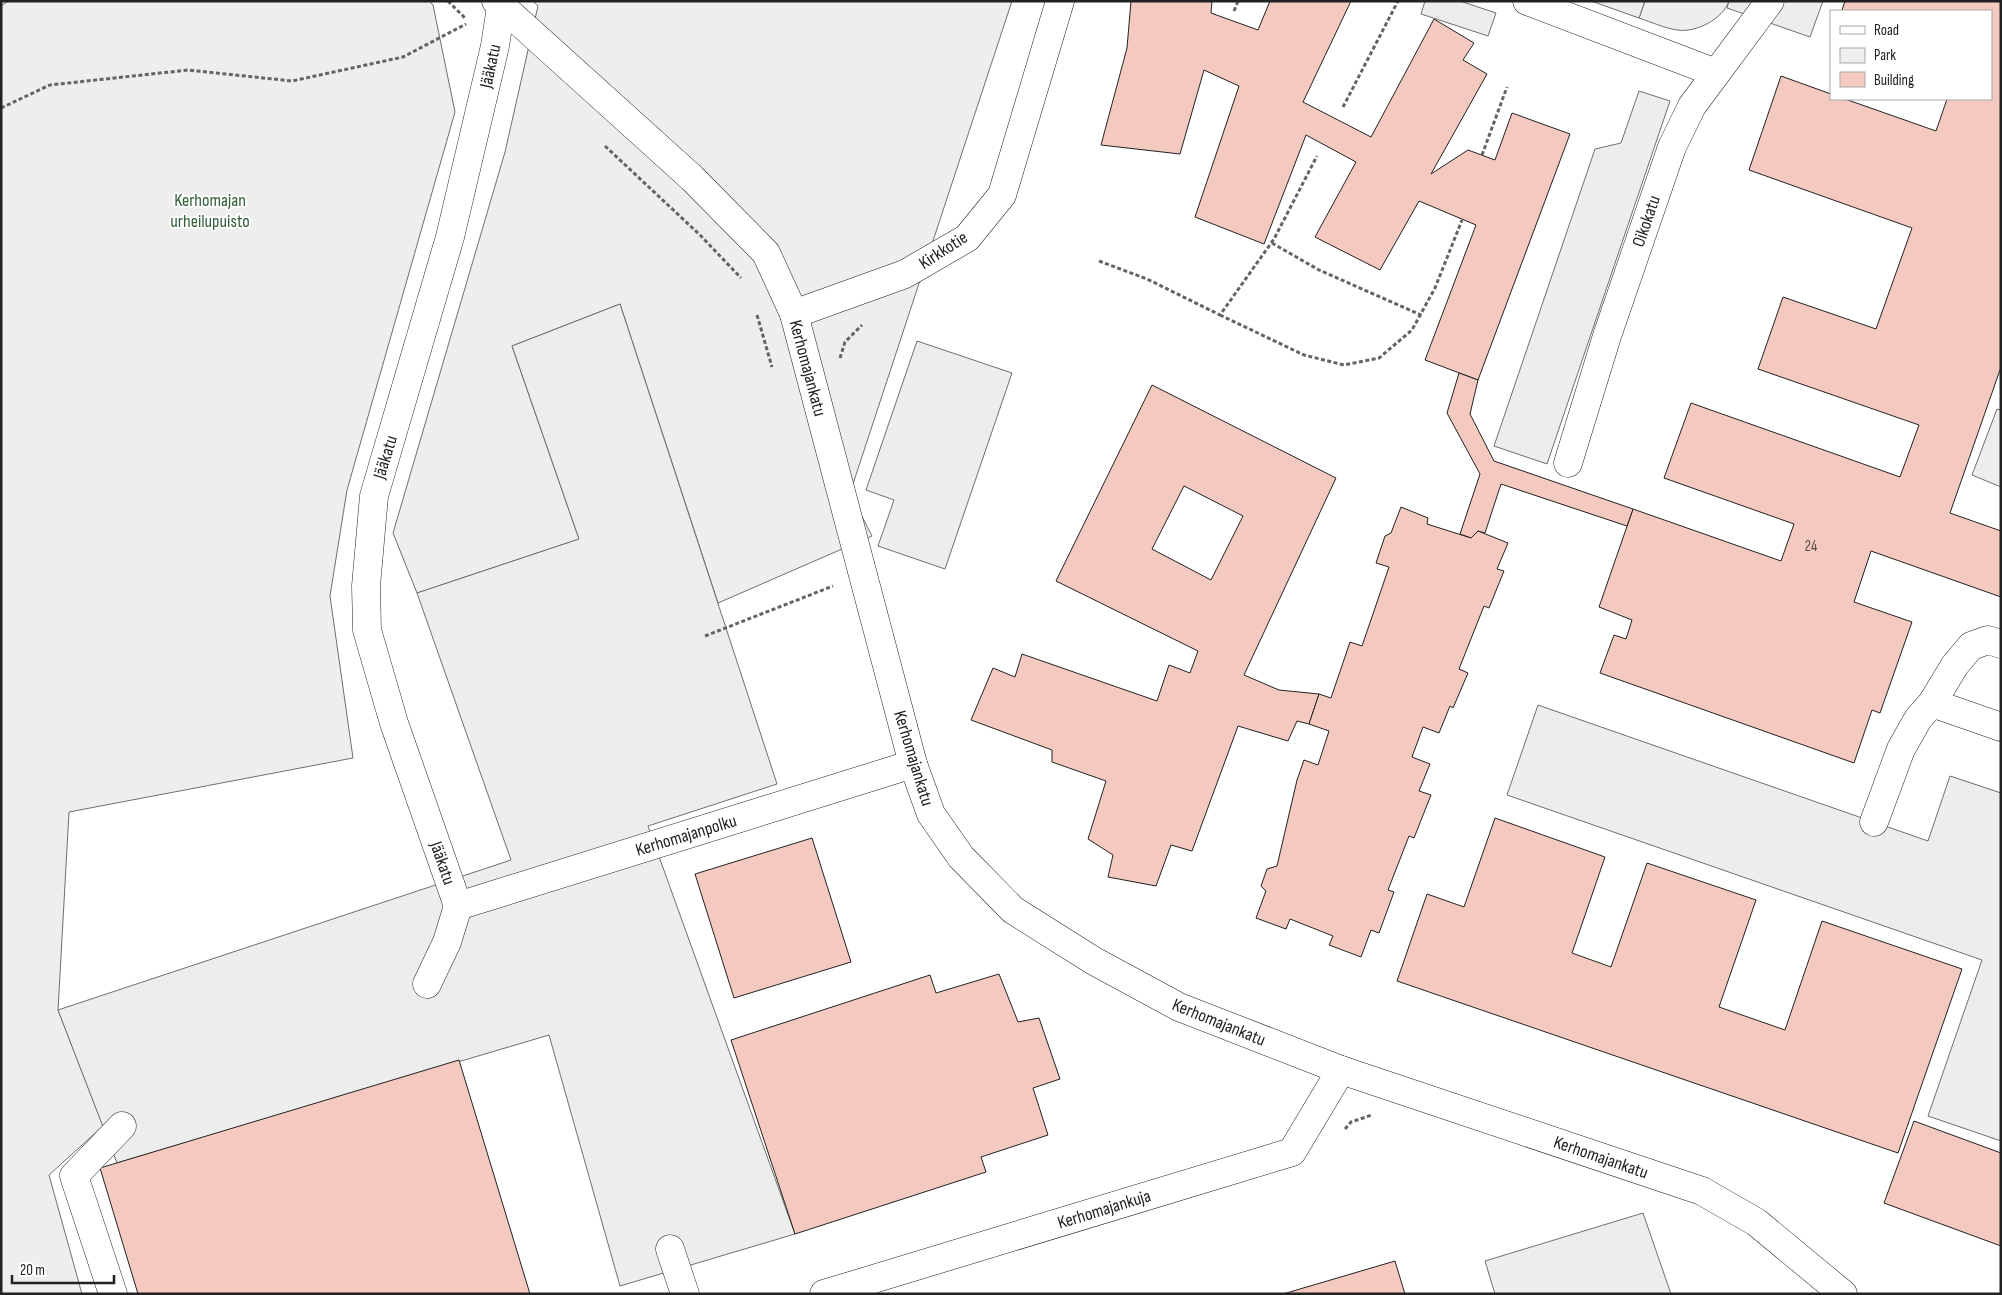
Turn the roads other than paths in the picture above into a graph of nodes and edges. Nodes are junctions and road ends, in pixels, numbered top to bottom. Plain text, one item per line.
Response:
1 (1060, 1) edge
2 (1527, 1) edge
3 (1770, 1) edge
4 (499, 4) edge
5 (1716, 73) junction
6 (794, 314) junction
7 (1568, 463) dead end
8 (2001, 644) edge
9 (1932, 703) junction
10 (2001, 727) edge
11 (913, 764) junction
12 (1874, 822) dead end
13 (458, 906) junction
14 (427, 984) dead end
15 (1341, 1070) junction
16 (122, 1126) dead end
17 (670, 1249) dead end
18 (113, 1294) edge
19 (685, 1294) edge
20 (824, 1294) edge
21 (1843, 1294) edge

1 - 6 street, Kirkkotie
2 - 5 street
3 - 5 street, Oikokatu
4 - 6 street, Kerhomajankatu
4 - 13 street, Jääkatu
5 - 7 street, Oikokatu
6 - 11 street, Kerhomajankatu
8 - 9 street
9 - 10 street
9 - 12 street
11 - 13 street, Kerhomajanpolku
11 - 15 street, Kerhomajankatu
13 - 14 street
15 - 20 street, Kerhomajankuja
15 - 21 street, Kerhomajankatu
16 - 18 street
17 - 19 street

